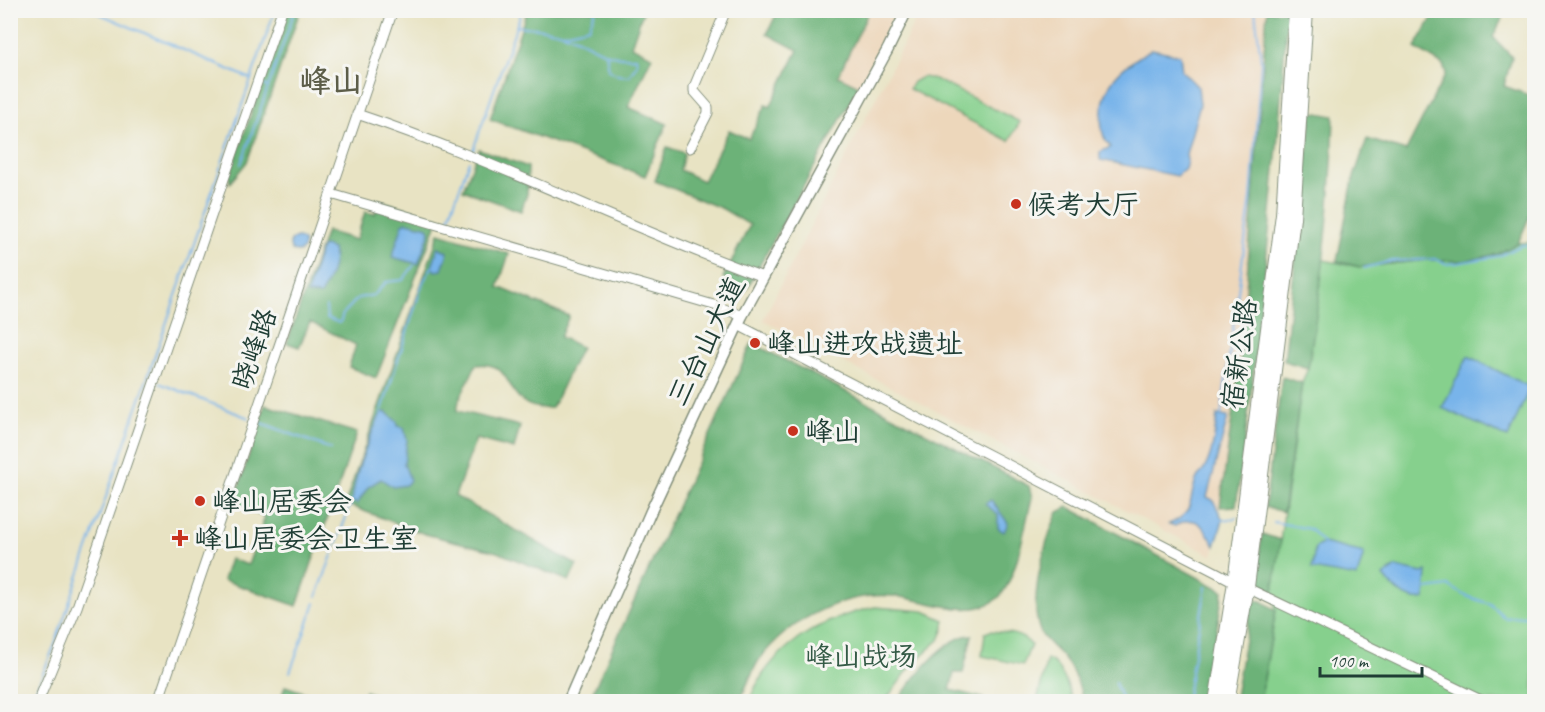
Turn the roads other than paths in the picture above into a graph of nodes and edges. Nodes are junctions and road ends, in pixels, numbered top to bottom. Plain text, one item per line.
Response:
1 (282, 10) edge
2 (393, 10) edge
3 (726, 10) edge
4 (1296, 10) edge
5 (1306, 10) edge
6 (906, 11) edge
7 (357, 114) junction
8 (690, 148) dead end
9 (331, 194) junction
10 (763, 276) junction
11 (740, 321) junction
12 (1241, 585) junction
13 (38, 702) edge
14 (158, 702) edge
15 (568, 702) edge
16 (1216, 702) edge
17 (1227, 702) edge
18 (1485, 702) edge

1 - 13 street
2 - 7 street, 晓峰路
3 - 8 street
4 - 12 highway, 宿新公路
5 - 12 highway, 宿新公路
6 - 10 main road, 三台山大道
7 - 9 street, 晓峰路
7 - 10 street
9 - 11 street
9 - 14 street, 晓峰路
10 - 11 main road, 三台山大道
11 - 12 street
11 - 15 main road, 三台山大道
12 - 16 highway, 宿新公路
12 - 17 highway, 宿新公路
12 - 18 street

